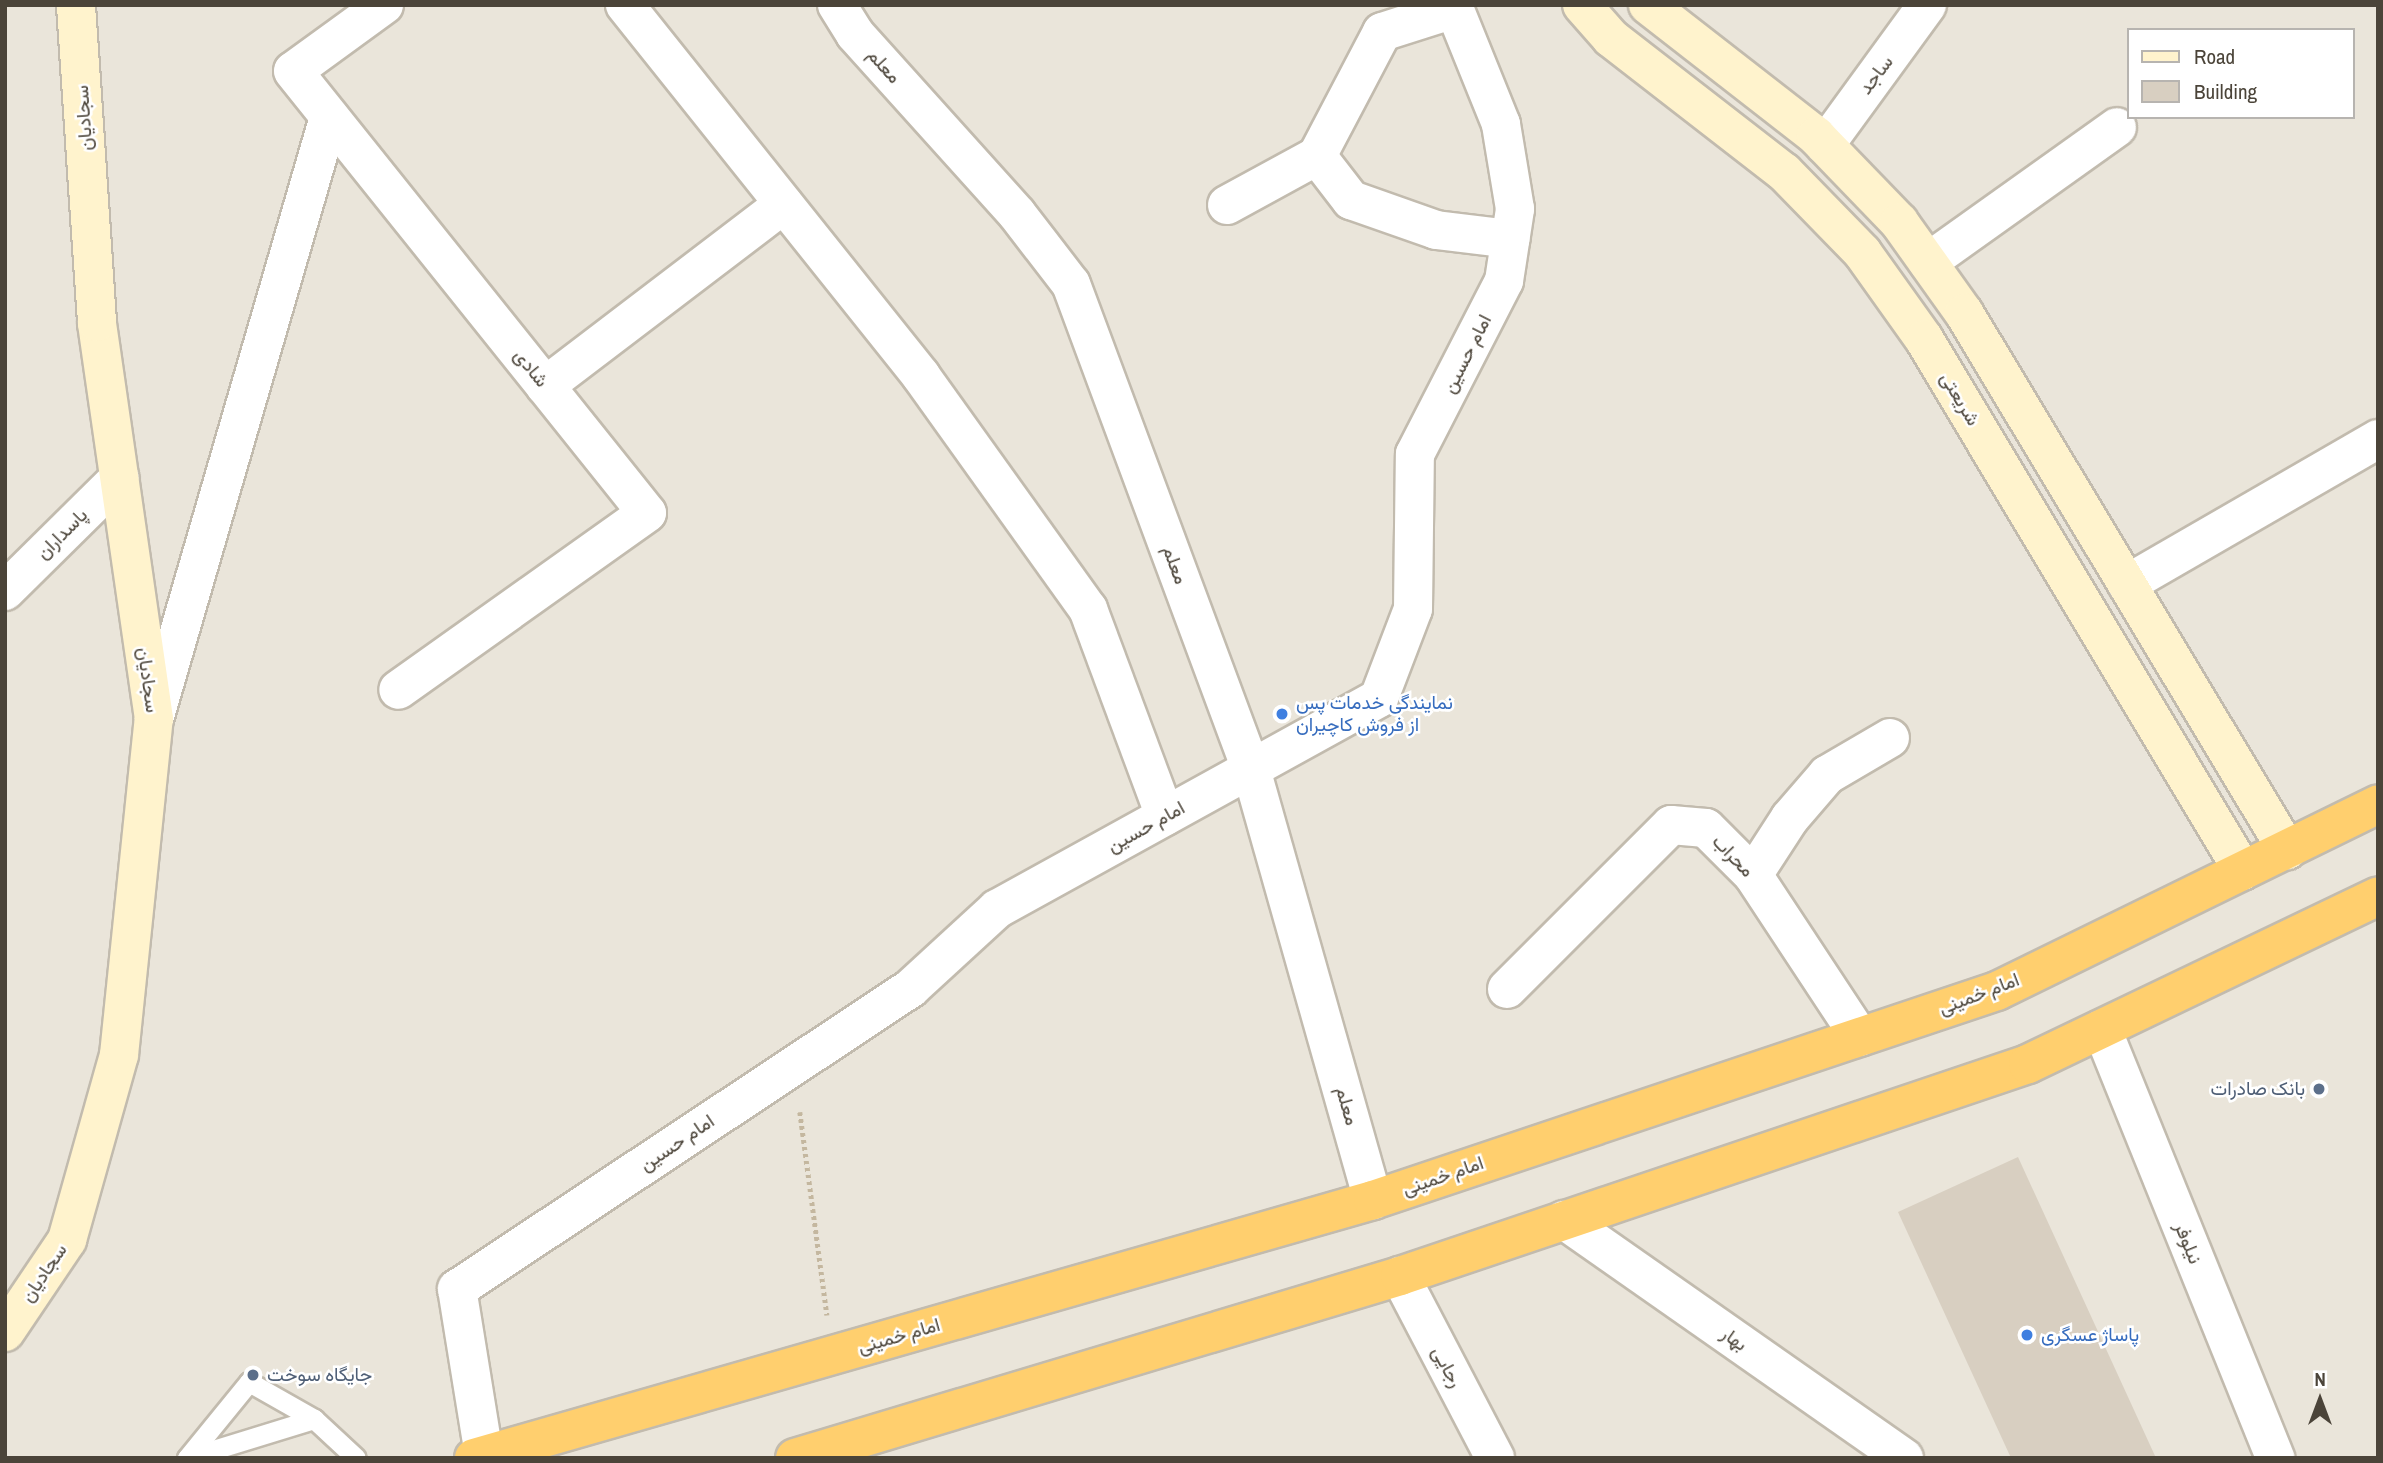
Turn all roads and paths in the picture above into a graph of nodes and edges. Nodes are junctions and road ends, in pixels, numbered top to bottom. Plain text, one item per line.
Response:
1 (76, 5) edge
2 (384, 5) edge
3 (625, 5) edge
4 (837, 5) edge
5 (1582, 5) edge
6 (1648, 5) edge
7 (1927, 5) edge
8 (1454, 7) edge
9 (329, 117) junction
10 (2117, 127) dead end
11 (1825, 145) junction
12 (1317, 156) junction
13 (784, 204) junction
14 (1227, 205) dead end
15 (1510, 240) junction
16 (1928, 262) junction
17 (545, 386) junction
18 (2378, 439) edge
19 (119, 478) junction
20 (2127, 584) junction
21 (5, 591) edge
22 (398, 690) dead end
23 (154, 719) junction
24 (1889, 738) dead end
25 (1251, 769) junction
26 (2252, 791) junction
27 (2378, 804) edge
28 (1165, 816) junction
29 (2210, 816) junction
30 (2287, 850) junction
31 (2243, 871) junction
32 (1753, 875) junction
33 (2378, 896) edge
34 (1507, 989) dead end
35 (2102, 1029) junction
36 (1860, 1037) junction
37 (794, 1066) junction
38 (1373, 1200) junction
39 (1564, 1220) junction
40 (1399, 1276) junction
41 (5, 1332) edge
42 (832, 1355) junction
43 (314, 1419) junction
44 (479, 1456) edge
45 (187, 1458) edge
46 (356, 1458) edge
47 (794, 1458) edge
48 (1495, 1458) edge
49 (1904, 1458) edge
50 (2275, 1458) edge

1 - 19 street, سجادیان
2 - 9 street, شادی
3 - 13 street
4 - 25 street, معلم
5 - 29 street, شریعتی
6 - 11 street
7 - 11 street, ساجد
8 - 12 street
8 - 15 street, امام حسین
9 - 17 street, شادی
9 - 23 street
10 - 16 street
11 - 16 street
12 - 14 street
12 - 15 street
13 - 17 street
13 - 28 street
15 - 25 street, امام حسین
16 - 20 street
17 - 22 street, شادی
18 - 20 street
19 - 21 street, پاسداران
19 - 23 street, سجادیان
20 - 26 street
23 - 41 street, سجادیان
24 - 32 street
25 - 28 street, امام حسین
25 - 38 street, معلم
26 - 29 street
26 - 30 street
27 - 30 highway, امام خمینی
28 - 37 street, امام حسین
29 - 31 street, شریعتی
30 - 31 highway, امام خمینی
31 - 36 highway, امام خمینی
32 - 34 street, محراب
32 - 36 street, محراب
33 - 35 highway
35 - 39 highway
35 - 50 street, نیلوفر
36 - 38 highway, امام خمینی
37 - 42 path
37 - 44 street, امام حسین
38 - 42 highway, امام خمینی
39 - 40 highway
39 - 49 street, بهار
40 - 47 highway
40 - 48 street, رجایی
42 - 44 highway, امام خمینی
43 - 45 lane
43 - 45 lane
43 - 46 lane

